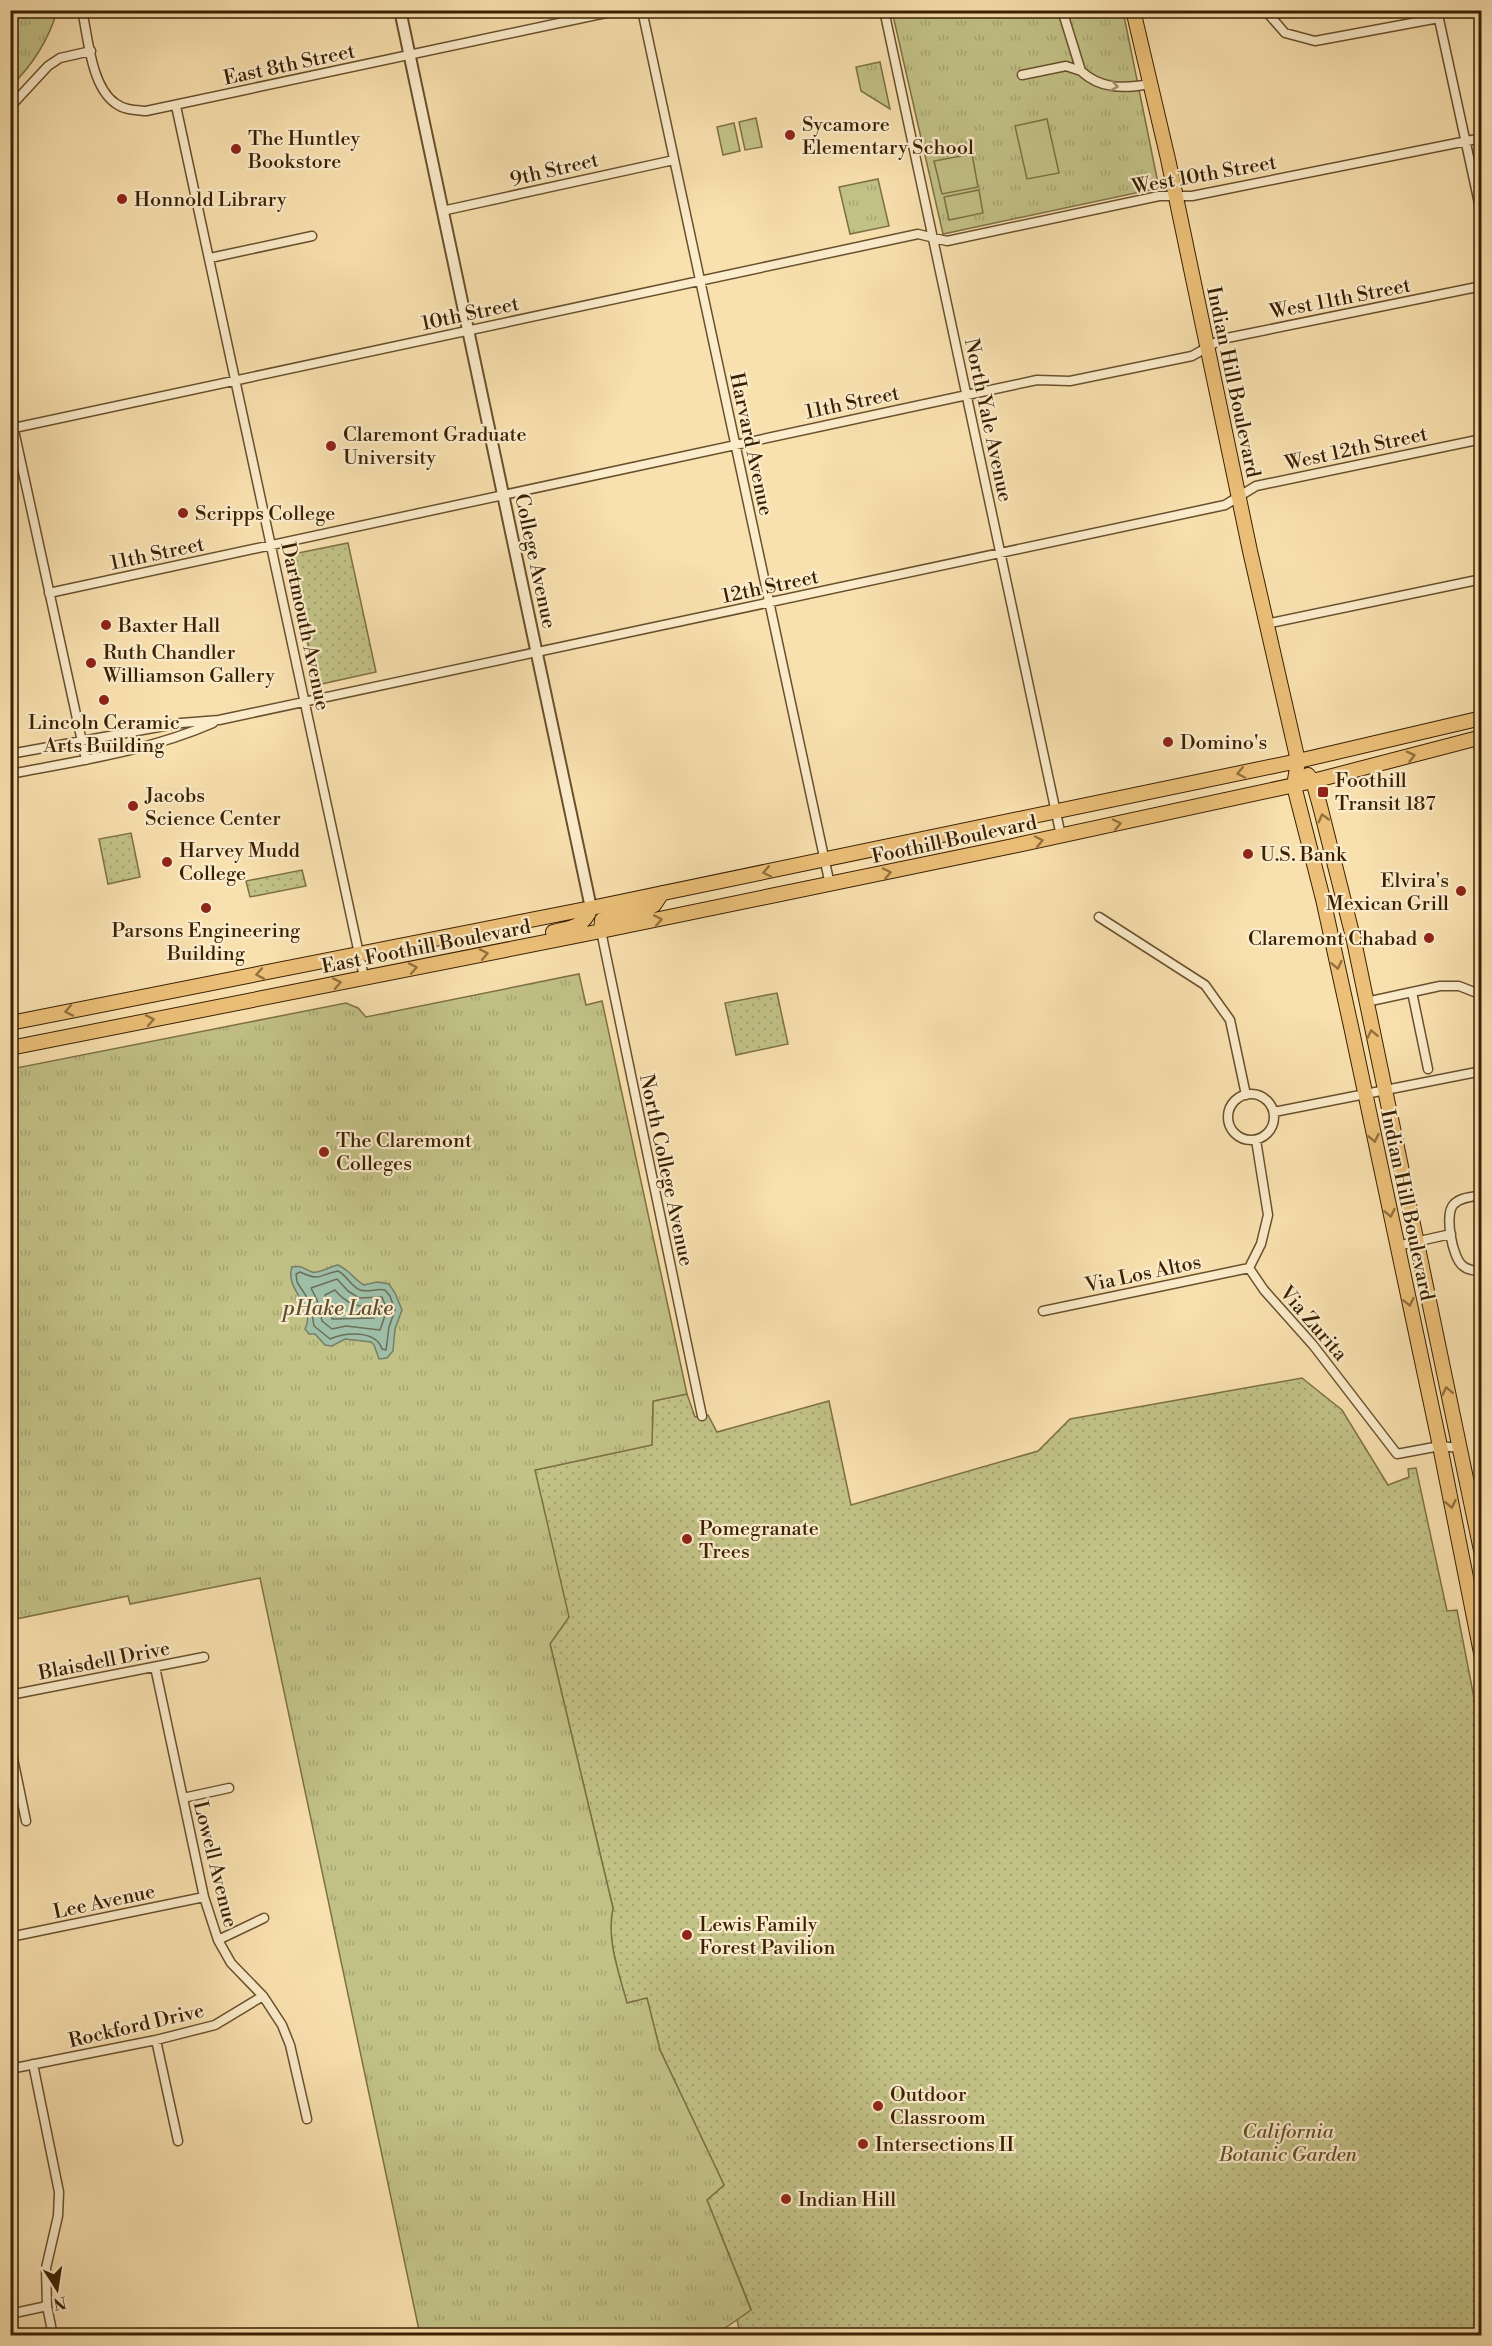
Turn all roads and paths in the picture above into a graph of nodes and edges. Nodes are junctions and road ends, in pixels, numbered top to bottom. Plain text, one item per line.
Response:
1 (82, 10) edge
2 (400, 10) edge
3 (620, 10) edge
4 (642, 10) edge
5 (884, 10) edge
6 (1062, 10) edge
7 (1133, 10) edge
8 (1265, 10) edge
9 (1438, 14) edge
10 (91, 51) junction
11 (410, 55) junction
12 (1081, 71) junction
13 (1022, 75) dead end
14 (1149, 84) junction
15 (176, 106) junction
16 (10, 108) edge
17 (1482, 138) edge
18 (1465, 141) junction
19 (674, 160) junction
20 (1175, 196) junction
21 (442, 212) junction
22 (1482, 218) edge
23 (312, 236) dead end
24 (932, 237) junction
25 (210, 258) junction
26 (700, 281) junction
27 (1482, 286) edge
28 (469, 331) junction
29 (1207, 347) junction
30 (236, 380) junction
31 (967, 395) junction
32 (10, 412) edge
33 (14, 428) junction
34 (1482, 439) edge
35 (735, 444) junction
36 (504, 495) junction
37 (1238, 495) junction
38 (272, 545) junction
39 (1001, 553) junction
40 (1482, 579) edge
41 (49, 593) junction
42 (769, 603) junction
43 (1266, 624) junction
44 (537, 652) junction
45 (306, 702) junction
46 (1482, 718) edge
47 (219, 720) junction
48 (1482, 737) edge
49 (81, 740) junction
50 (10, 754) edge
51 (86, 760) junction
52 (1298, 761) junction
53 (10, 774) edge
54 (1313, 781) junction
55 (1294, 786) junction
56 (1055, 812) junction
57 (1061, 836) junction
58 (824, 860) junction
59 (830, 885) junction
60 (662, 893) junction
61 (591, 909) junction
62 (1099, 917) dead end
63 (601, 931) junction
64 (522, 946) junction
65 (359, 955) junction
66 (364, 977) junction
67 (1412, 992) junction
68 (1482, 995) edge
69 (1366, 1002) junction
70 (10, 1023) edge
71 (10, 1048) edge
72 (1428, 1069) dead end
73 (1482, 1071) edge
74 (1384, 1091) junction
75 (1246, 1095) junction
76 (1365, 1095) junction
77 (1274, 1112) junction
78 (1256, 1140) junction
79 (1482, 1195) edge
80 (1451, 1234) junction
81 (1415, 1242) junction
82 (1397, 1246) junction
83 (1250, 1268) junction
84 (1482, 1270) edge
85 (1042, 1311) dead end
86 (702, 1416) dead end
87 (1440, 1446) junction
88 (1459, 1448) junction
89 (1482, 1556) edge
90 (204, 1657) dead end
91 (1482, 1658) edge
92 (155, 1667) junction
93 (10, 1695) edge
94 (10, 1744) edge
95 (229, 1788) dead end
96 (183, 1798) junction
97 (26, 1821) dead end
98 (204, 1897) junction
99 (264, 1918) dead end
100 (10, 1937) edge
101 (218, 1940) junction
102 (262, 1996) junction
103 (156, 2040) junction
104 (33, 2064) junction
105 (10, 2069) edge
106 (307, 2119) dead end
107 (178, 2141) dead end
108 (47, 2306) junction
109 (10, 2314) edge
110 (53, 2336) edge

1 - 10 street, East 8th Street
2 - 11 street, College Avenue
3 - 11 street, East 8th Street
4 - 19 street, Harvard Avenue
5 - 24 street, North Yale Avenue
6 - 12 street
7 - 14 main road, Indian Hill Boulevard
8 - 9 street
9 - 18 street
10 - 15 street, East 8th Street
10 - 16 street
11 - 15 street, East 8th Street
11 - 21 street, College Avenue
12 - 13 street
12 -> 14 street
14 - 20 main road, Indian Hill Boulevard
15 - 25 street, Dartmouth Avenue
17 - 18 street, West 10th Street
18 - 20 street, West 10th Street
18 - 22 street
19 - 21 street, 9th Street
19 - 26 street, Harvard Avenue
20 - 24 street, West 10th Street
20 - 29 main road, Indian Hill Boulevard
21 - 28 street, College Avenue
23 - 25 street
24 - 26 street, 10th Street
24 - 31 street, North Yale Avenue
25 - 30 street, Dartmouth Avenue
26 - 28 street, 10th Street
26 - 35 street, Harvard Avenue
27 - 29 street, West 11th Street
28 - 30 street, 10th Street
28 - 36 street, College Avenue
29 - 31 street, 11th Street
29 - 37 main road, Indian Hill Boulevard
30 - 33 street, 10th Street
30 - 38 street, Dartmouth Avenue
31 - 35 street, 11th Street
31 - 39 street, North Yale Avenue
32 - 33 street
33 - 41 street
34 - 37 street, West 12th Street
35 - 36 street, 11th Street
35 - 42 street, Harvard Avenue
36 - 38 street, 11th Street
36 - 44 street, College Avenue
37 - 39 street, 12th Street
37 - 43 main road, Indian Hill Boulevard
38 - 41 street, 11th Street
38 - 45 street, Dartmouth Avenue
39 - 42 street, 12th Street
39 - 56 street, North Yale Avenue
40 - 43 street
41 - 49 street
42 - 44 street, 12th Street
42 - 58 street, Harvard Avenue
43 - 52 main road, Indian Hill Boulevard
44 - 45 street, 12th Street
44 - 61 street, College Avenue
45 - 47 street, 12th Street
45 - 65 street, Dartmouth Avenue
46 - 52 main road, Foothill Boulevard
47 - 49 street
47 - 51 street
54 -> 48 main road, Foothill Boulevard
49 - 50 street
49 - 51 street
51 - 53 street
52 - 54 main road, Indian Hill Boulevard
52 - 55 main road, Indian Hill Boulevard
52 -> 56 main road, Foothill Boulevard
54 - 55 main road, Foothill Boulevard
69 -> 54 main road, Indian Hill Boulevard
57 -> 55 main road, Foothill Boulevard
55 -> 76 main road, Indian Hill Boulevard
56 - 57 street, North Yale Avenue
56 - 58 main road, Foothill Boulevard
59 -> 57 main road, Foothill Boulevard
58 - 59 street, Harvard Avenue
58 -> 60 main road, Foothill Boulevard
63 -> 59 main road, Foothill Boulevard
60 - 61 main road, Foothill Boulevard
60 - 63 main road
61 - 64 main road
61 - 65 main road, East Foothill Boulevard
62 - 75 street
63 - 64 main road, East Foothill Boulevard
63 - 86 street, North College Avenue
66 -> 64 main road, East Foothill Boulevard
65 - 66 street, Dartmouth Avenue
65 -> 70 main road, East Foothill Boulevard
71 -> 66 main road, East Foothill Boulevard
67 - 68 street
67 - 69 street
67 - 72 street
74 -> 69 main road, Indian Hill Boulevard
73 - 74 street
74 - 76 street
74 - 81 main road, Indian Hill Boulevard
75 - 77 street
75 - 78 street
76 - 77 street
76 -> 82 main road, Indian Hill Boulevard
77 - 78 street
78 - 83 street
79 - 80 street
80 - 81 street
80 - 84 street
81 - 82 street
88 -> 81 main road, Indian Hill Boulevard
82 -> 87 main road, Indian Hill Boulevard
83 - 85 street, Via Los Altos
83 - 87 street, Via Zurita
87 - 88 street, Via Zurita
87 -> 91 main road, Indian Hill Boulevard
88 - 89 main road, Indian Hill Boulevard
90 - 92 street, Blaisdell Drive
92 - 93 street, Blaisdell Drive
92 - 96 street, Lowell Avenue
94 - 97 street
95 - 96 street
96 - 98 street, Lowell Avenue
98 - 100 street, Lee Avenue
98 - 101 street, Lowell Avenue
99 - 101 street
101 - 102 street, Lowell Avenue
102 - 103 street, Rockford Drive
102 - 106 street, Lowell Avenue
103 - 104 street, Rockford Drive
103 - 107 street
104 - 105 street, Rockford Drive
104 - 108 street
108 - 109 street
108 - 110 street

